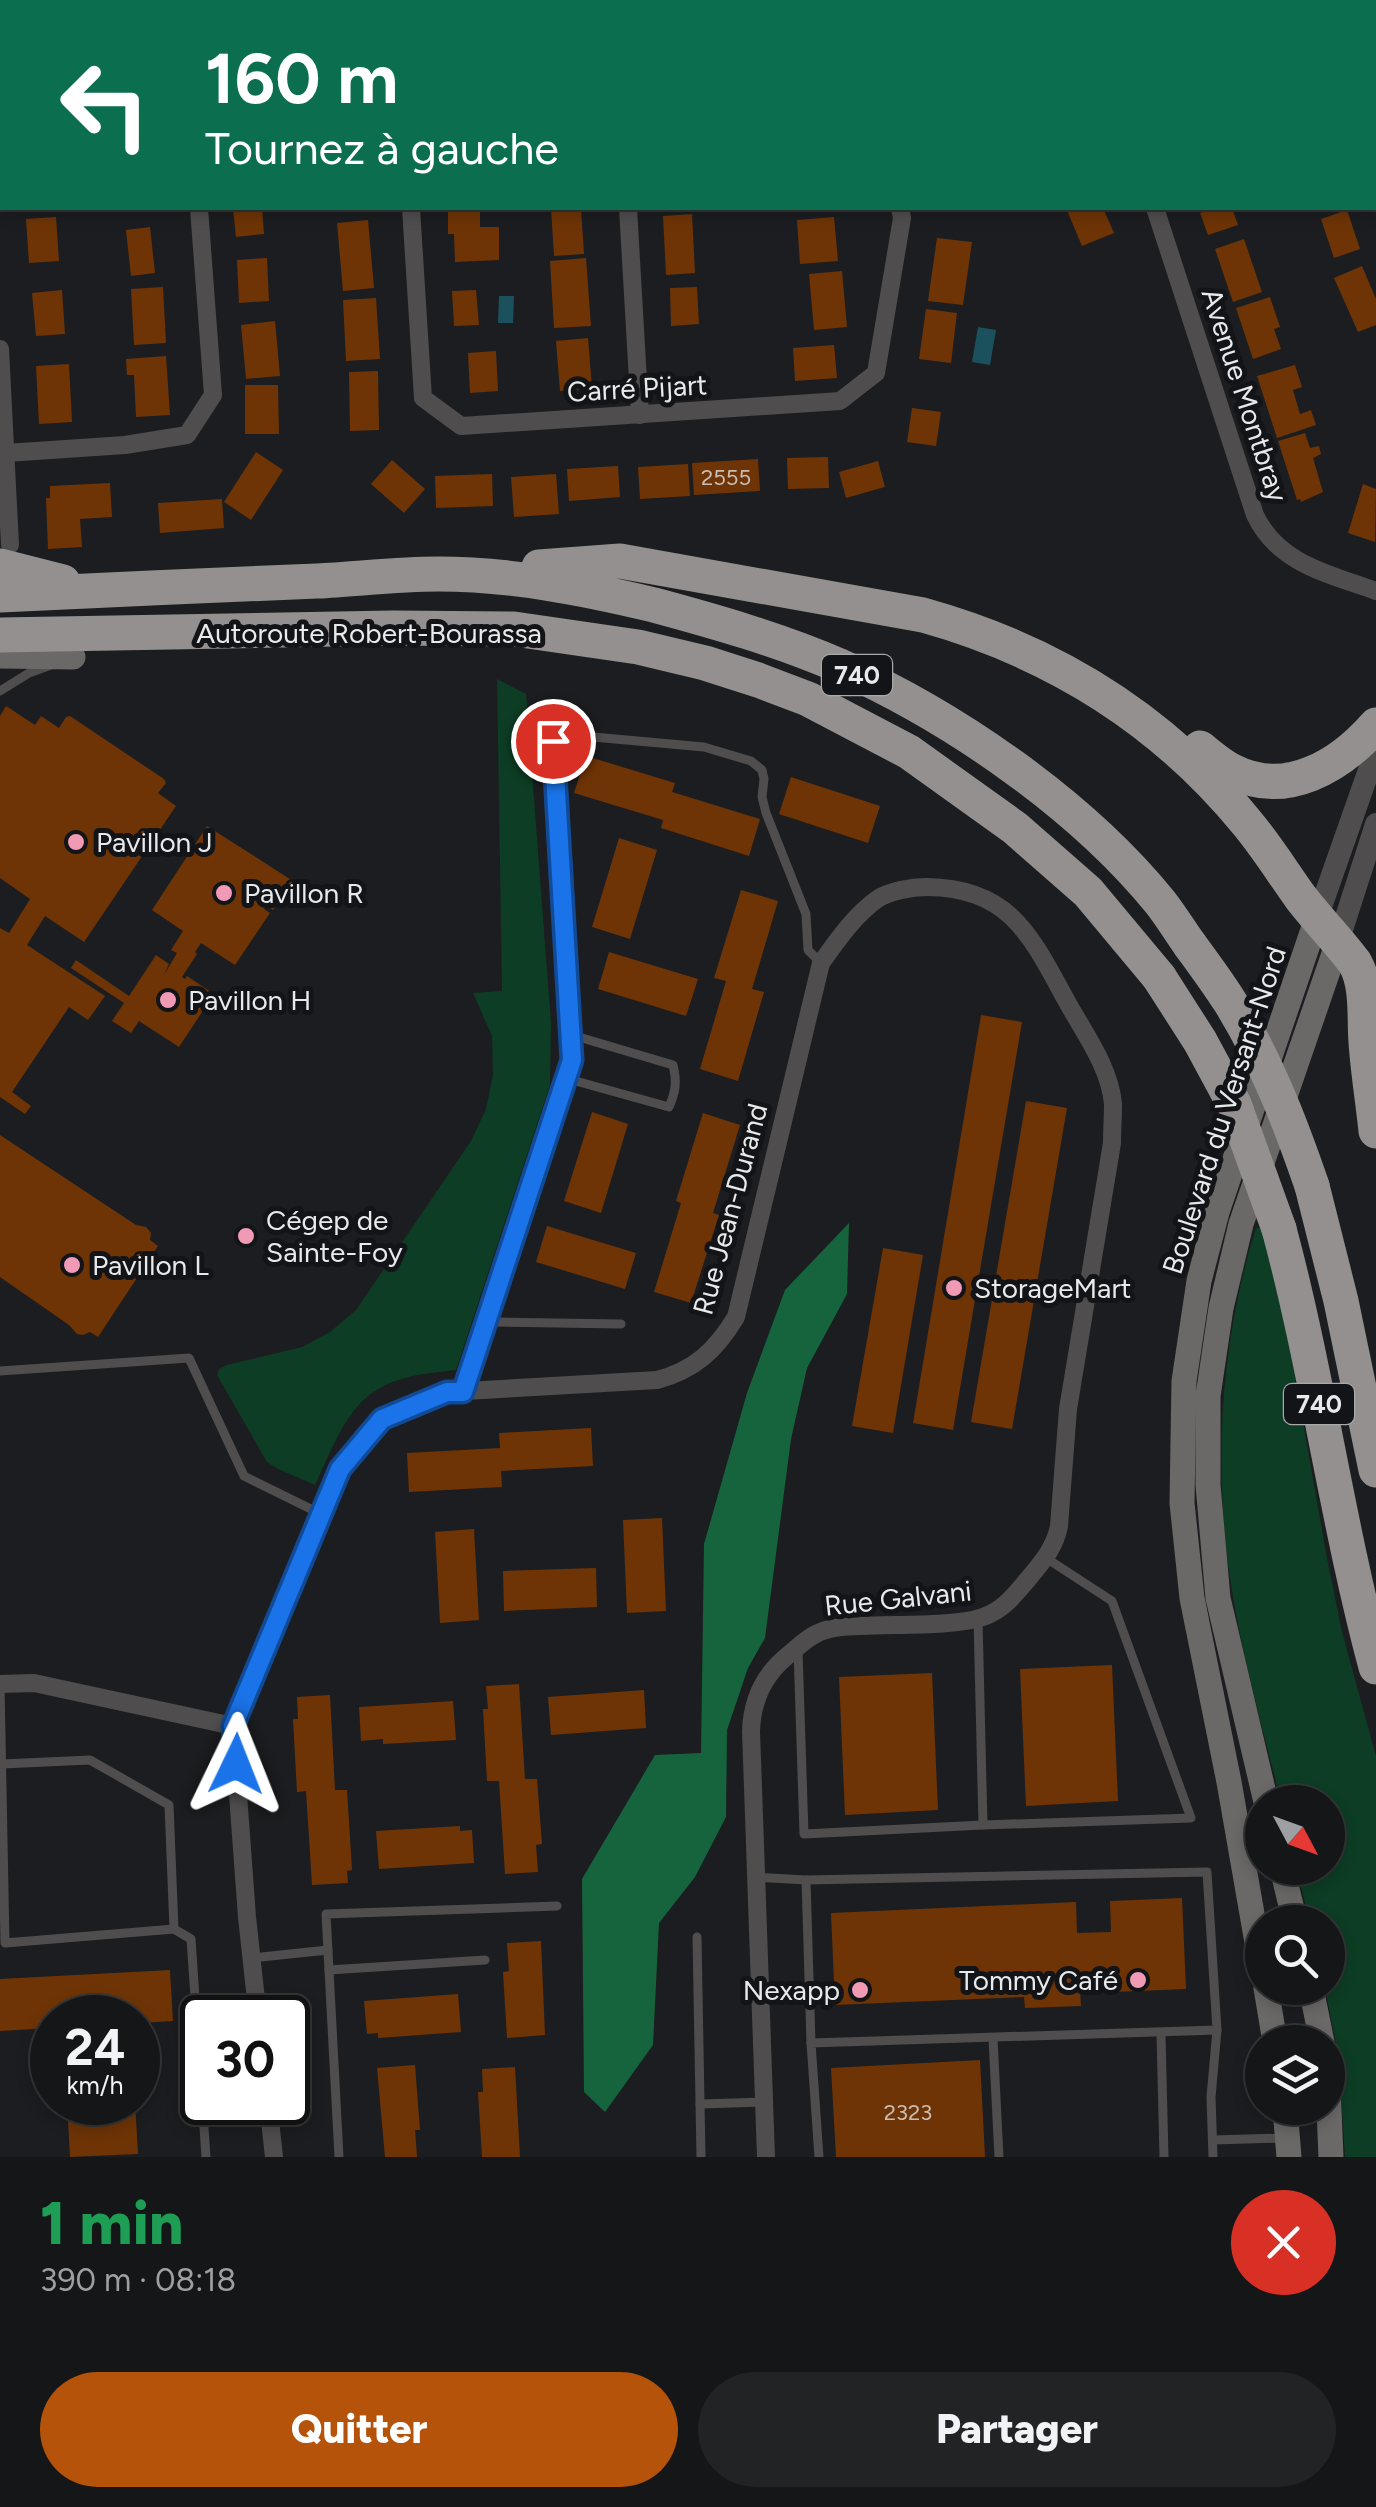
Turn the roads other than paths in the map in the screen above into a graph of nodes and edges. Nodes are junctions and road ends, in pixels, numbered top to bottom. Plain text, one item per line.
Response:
1 (199, 210) edge
2 (411, 210) edge
3 (628, 210) edge
4 (900, 210) edge
5 (1157, 210) edge
6 (0, 349) edge
7 (640, 415) junction
8 (6, 453) junction
9 (5, 555) edge
10 (438, 574) junction
11 (93, 590) junction
12 (1376, 591) edge
13 (0, 595) edge
14 (393, 628) junction
15 (0, 635) edge
16 (0, 656) edge
17 (73, 658) junction
18 (1046, 660) junction
19 (0, 691) edge
20 (1376, 725) edge
21 (1376, 750) edge
22 (1376, 824) edge
23 (1328, 930) junction
24 (821, 964) junction
25 (572, 1035) junction
26 (565, 1078) junction
27 (1113, 1101) joint
28 (1376, 1130) edge
29 (488, 1322) junction
30 (622, 1324) dead end
31 (0, 1370) edge
32 (463, 1392) junction
33 (1376, 1470) edge
34 (322, 1514) junction
35 (1046, 1558) junction
36 (978, 1619) junction
37 (798, 1648) junction
38 (1376, 1667) edge
39 (0, 1684) edge
40 (233, 1726) junction
41 (2, 1764) edge
42 (1262, 1785) edge
43 (983, 1824) junction
44 (755, 1877) junction
45 (806, 1880) junction
46 (1250, 1905) edge
47 (557, 1906) dead end
48 (174, 1930) junction
49 (697, 1937) dead end
50 (328, 1950) junction
51 (251, 1958) junction
52 (485, 1960) dead end
53 (329, 1970) junction
54 (255, 1995) edge
55 (1218, 2030) junction
56 (1161, 2034) junction
57 (992, 2039) junction
58 (811, 2044) junction
59 (764, 2102) junction
60 (700, 2104) junction
61 (271, 2125) edge
62 (1330, 2125) edge
63 (1213, 2140) junction
64 (1288, 2147) edge
65 (206, 2157) edge
66 (274, 2157) edge
67 (339, 2157) edge
68 (701, 2157) edge
69 (766, 2157) edge
70 (819, 2157) edge
71 (999, 2157) edge
72 (1164, 2157) edge
73 (1214, 2157) edge
74 (1331, 2157) edge

1 - 8 street
2 - 7 street, Carré Pijart
3 - 7 street
4 - 7 street, Carré Pijart
5 - 12 street, Avenue Montbray
6 - 8 street
8 - 9 street
9 - 11 highway
10 - 11 highway, Autoroute Robert-Bourassa / 740
10 - 18 highway
10 - 33 highway, Autoroute Robert-Bourassa / 740, bridge
11 - 13 highway, Autoroute Robert-Bourassa / 740
14 - 15 highway, Autoroute Robert-Bourassa / 740
14 - 17 highway
14 - 38 highway, Autoroute Robert-Bourassa / 740, bridge
16 - 17 main road
17 - 19 lane
18 - 20 highway
18 - 23 highway
21 - 23 street, Boulevard du Versant-Nord
22 - 23 street, Boulevard du Versant-Nord
23 - 28 highway
23 - 42 main road, Boulevard du Versant-Nord
23 - 46 main road, Boulevard du Versant-Nord
24 - 25 lane
24 - 27 street, Rue Jean-Durand
24 - 32 street, Rue Jean-Durand
25 - 26 lane
25 - 26 lane
26 - 29 lane
27 - 35 street, Rue Galvani
29 - 30 lane
29 - 32 lane
31 - 34 lane
32 - 34 street, Rue Jean-Durand
34 - 40 street, Rue Jean-Durand
35 - 36 street, Rue Galvani
35 - 43 lane
36 - 37 street, Rue Galvani
36 - 43 lane
37 - 43 lane
37 - 44 street, Rue Galvani
39 - 40 street
39 - 41 lane
40 - 51 street, Rue Jean-Durand
41 - 48 lane
41 - 48 lane
44 - 45 lane
44 - 59 street, Rue Galvani
45 - 55 lane
45 - 58 lane
47 - 50 lane
48 - 65 lane
49 - 60 lane
50 - 51 lane
50 - 53 lane
51 - 54 street, Rue Jean-Durand
52 - 53 lane
53 - 67 lane
55 - 56 lane
55 - 63 lane
56 - 57 lane
56 - 72 lane
57 - 58 lane
57 - 71 lane
58 - 70 lane
59 - 60 lane
59 - 69 street, Rue Galvani
60 - 68 lane
61 - 66 street
62 - 74 main road
63 - 64 lane
63 - 73 lane

